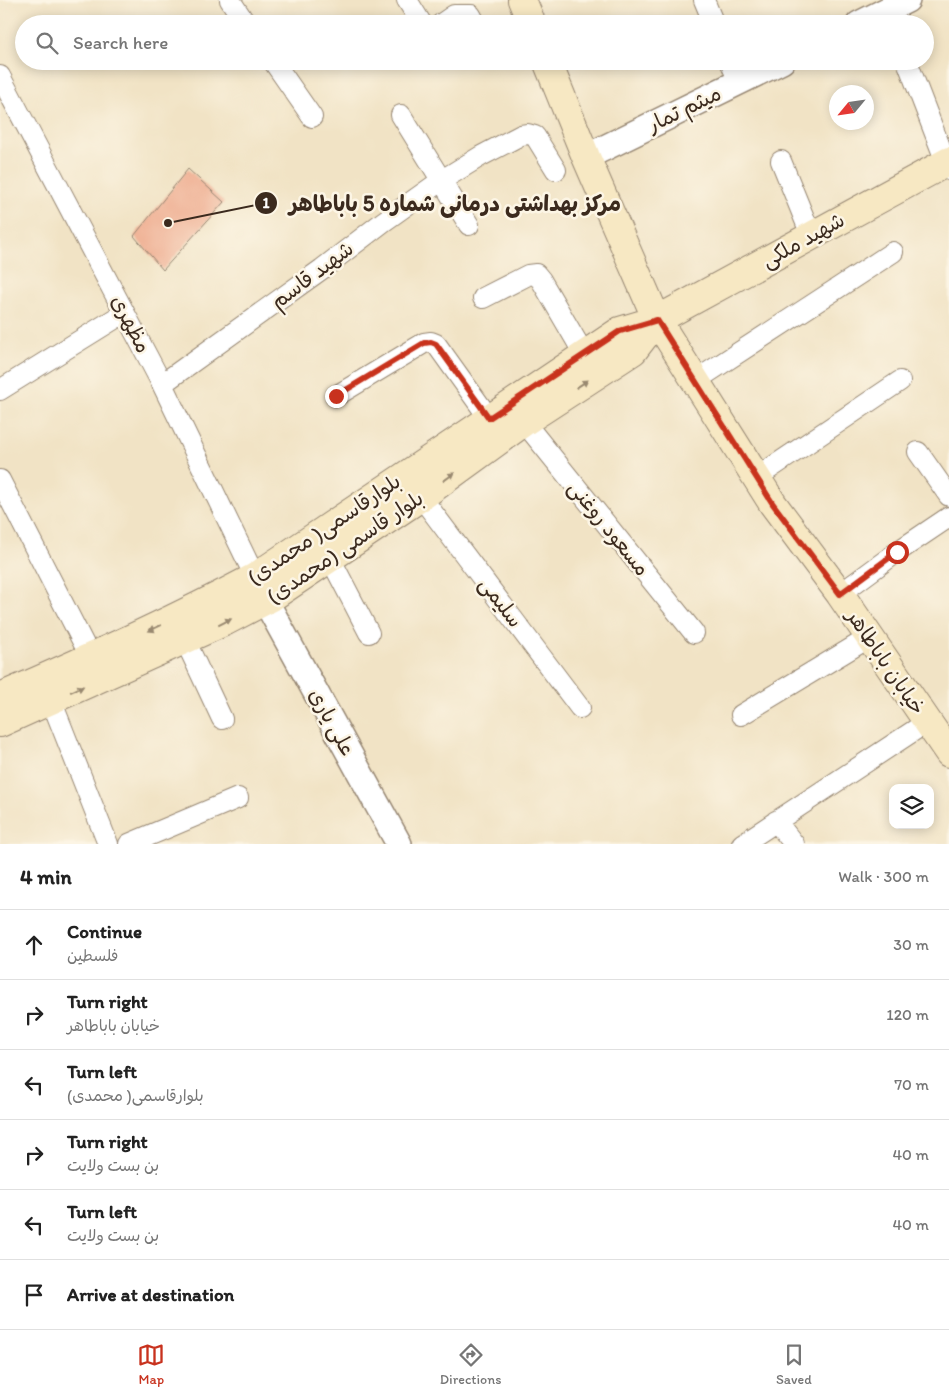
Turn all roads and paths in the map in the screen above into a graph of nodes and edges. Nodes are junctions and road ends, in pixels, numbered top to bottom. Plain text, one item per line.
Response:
1 (230, 0) edge
2 (407, 0) edge
3 (522, 0) edge
4 (704, 0) edge
5 (893, 8) edge
6 (240, 15) edge
7 (416, 15) edge
8 (528, 15) edge
9 (710, 15) edge
10 (878, 15) edge
11 (279, 70) edge
12 (551, 70) edge
13 (911, 70) edge
14 (735, 72) edge
15 (0, 76) edge
16 (401, 115) dead end
17 (312, 117) dead end
18 (586, 157) junction
19 (782, 161) dead end
20 (948, 164) edge
21 (556, 170) dead end
22 (442, 180) junction
23 (469, 225) dead end
24 (811, 235) junction
25 (893, 252) dead end
26 (483, 298) dead end
27 (124, 313) junction
28 (657, 320) junction
29 (584, 354) junction
30 (695, 381) junction
31 (900, 381) dead end
32 (162, 384) junction
33 (0, 390) edge
34 (336, 396) dead end
35 (489, 418) junction
36 (524, 422) junction
37 (918, 452) dead end
38 (756, 478) junction
39 (0, 480) edge
40 (949, 496) edge
41 (421, 497) junction
42 (949, 517) edge
43 (330, 558) junction
44 (260, 589) junction
45 (840, 594) junction
46 (368, 633) dead end
47 (694, 633) dead end
48 (870, 637) junction
49 (185, 640) junction
50 (91, 658) junction
51 (0, 697) edge
52 (51, 700) junction
53 (580, 708) dead end
54 (741, 715) dead end
55 (222, 719) dead end
56 (927, 722) junction
57 (0, 723) edge
58 (949, 754) edge
59 (238, 798) dead end
60 (776, 821) junction
61 (108, 844) edge
62 (129, 844) edge
63 (398, 844) edge
64 (742, 844) edge
65 (794, 844) edge

1 - 6 street
2 - 7 street
3 - 8 main road
4 - 9 street
5 - 10 street
11 - 17 street
12 - 18 main road, خیابان باباطاهر
13 - 20 street
14 - 18 street, میثم تمار
15 - 27 street, مظهری
16 - 22 street
18 - 28 main road, خیابان باباطاهر
19 - 24 street
20 - 24 main road, شهید ملکی
21 - 22 street, شهید قاسم
22 - 23 street
22 - 32 street, شهید قاسم
24 - 28 main road, شهید ملکی
25 - 30 street
26 - 29 street
27 - 32 street, مظهری
27 - 33 street
28 - 29 main road, بلوارقاسمی( محمدی)
28 - 30 main road, خیابان باباطاهر
36 -> 28 main road, بلوار قاسمی (محمدی)
29 - 35 main road, بلوارقاسمی( محمدی)
30 - 38 main road, خیابان باباطاهر
31 - 38 street
32 - 44 street, مظهری
34 - 35 street
35 - 44 main road, بلوارقاسمی( محمدی)
41 -> 36 main road, بلوار قاسمی (محمدی)
36 - 47 street, مسعود روغنی
37 - 40 street
38 - 45 main road, خیابان باباطاهر
39 - 50 street
41 - 43 main road, بلوار قاسمی (محمدی)
41 - 53 street, سلیمی
42 - 45 street
43 - 44 main road, بلوار قاسمی (محمدی)
43 - 46 street
49 -> 44 main road, بلوار قاسمی (محمدی)
44 -> 50 main road, بلوارقاسمی( محمدی)
44 - 63 street, علی یاری
45 - 48 main road, خیابان باباطاهر
48 - 54 street
48 - 56 main road, خیابان باباطاهر
52 -> 49 main road, بلوار قاسمی (محمدی)
49 - 55 street
50 - 51 main road, بلوارقاسمی( محمدی)
52 - 57 main road, بلوار قاسمی (محمدی)
52 - 61 street
56 - 58 main road, خیابان باباطاهر
56 - 60 street
59 - 62 street
60 - 64 street
60 - 65 street

